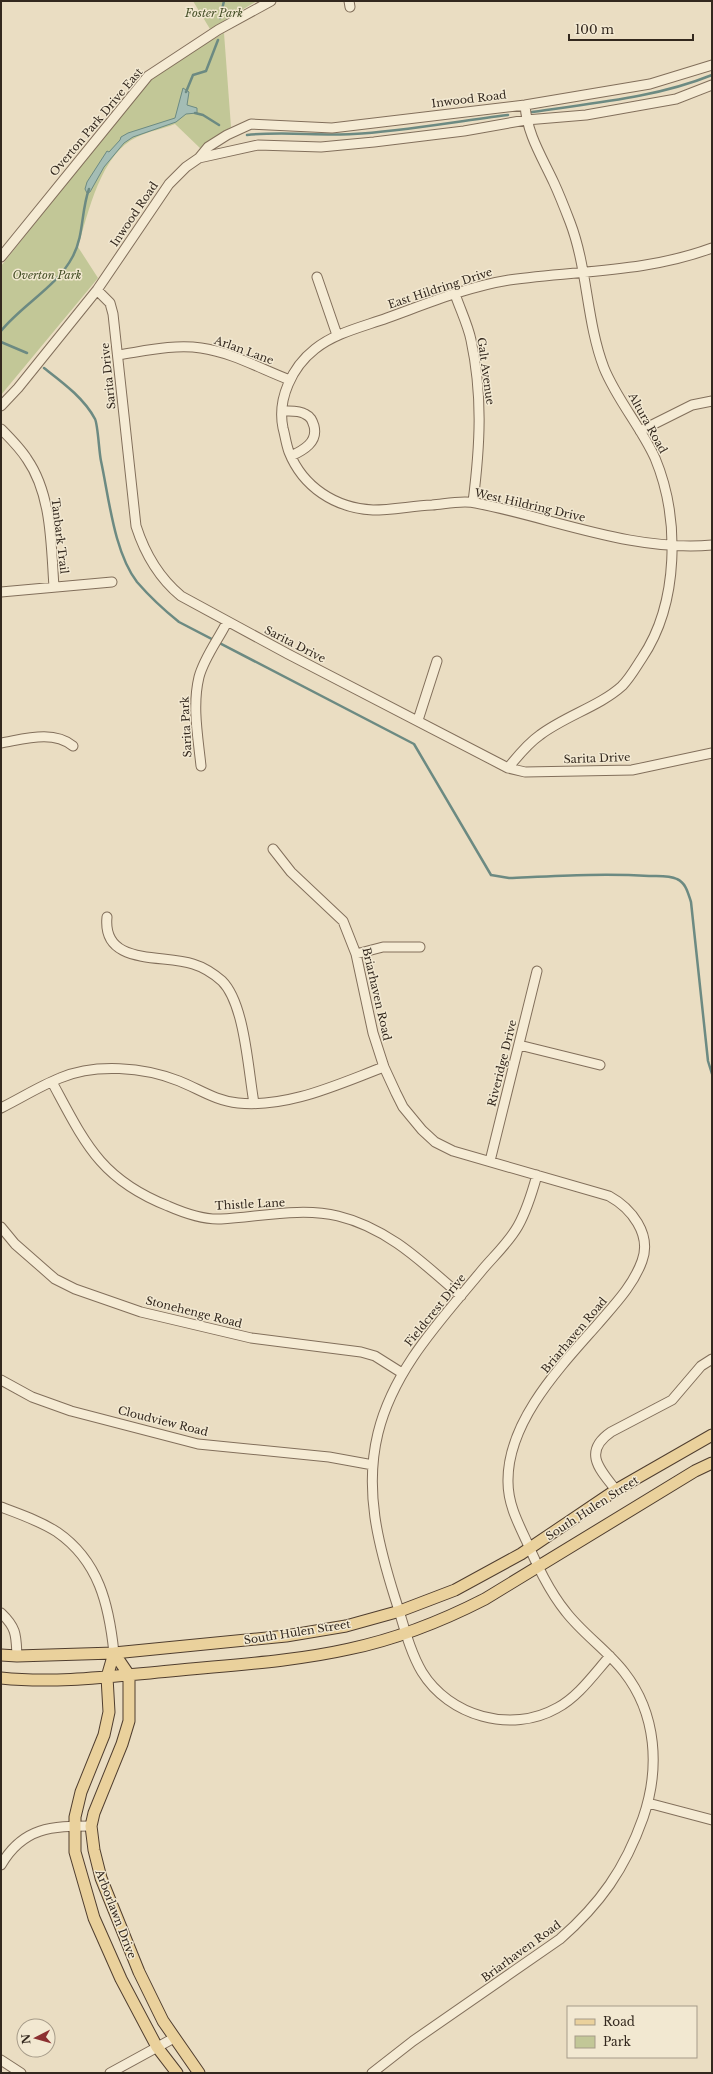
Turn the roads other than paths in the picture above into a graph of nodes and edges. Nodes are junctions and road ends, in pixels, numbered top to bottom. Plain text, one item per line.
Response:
1 (271, 1) edge
2 (712, 65) edge
3 (712, 85) edge
4 (524, 105) junction
5 (526, 120) junction
6 (227, 135) junction
7 (235, 149) junction
8 (199, 158) junction
9 (712, 248) edge
10 (1, 257) edge
11 (583, 273) junction
12 (316, 277) dead end
13 (97, 290) junction
14 (455, 294) junction
15 (338, 336) junction
16 (118, 355) junction
17 (290, 380) junction
18 (712, 401) edge
19 (1, 406) edge
20 (283, 411) junction
21 (1, 429) edge
22 (640, 430) junction
23 (291, 456) junction
24 (473, 502) junction
25 (712, 545) edge
26 (672, 546) junction
27 (112, 582) dead end
28 (54, 588) junction
29 (1, 592) edge
30 (228, 622) junction
31 (437, 661) dead end
32 (418, 720) junction
33 (1, 743) edge
34 (73, 746) dead end
35 (712, 753) edge
36 (201, 766) dead end
37 (508, 768) junction
38 (273, 849) dead end
39 (106, 917) dead end
40 (420, 947) dead end
41 (356, 954) junction
42 (537, 971) dead end
43 (518, 1045) junction
44 (600, 1065) dead end
45 (384, 1067) junction
46 (52, 1082) junction
47 (254, 1103) junction
48 (1, 1108) edge
49 (490, 1161) junction
50 (538, 1175) junction
51 (1, 1227) edge
52 (461, 1296) junction
53 (712, 1359) edge
54 (402, 1373) junction
55 (1, 1380) edge
56 (712, 1435) edge
57 (712, 1463) edge
58 (373, 1465) junction
59 (616, 1490) junction
60 (1, 1507) edge
61 (530, 1549) junction
62 (540, 1567) junction
63 (400, 1611) junction
64 (1, 1614) edge
65 (406, 1633) junction
66 (114, 1653) junction
67 (1, 1655) edge
68 (17, 1656) junction
69 (610, 1656) junction
70 (129, 1675) junction
71 (108, 1677) junction
72 (1, 1678) edge
73 (648, 1803) junction
74 (712, 1820) edge
75 (74, 1826) junction
76 (92, 1826) junction
77 (1, 1865) edge
78 (174, 2038) junction
79 (157, 2046) junction
80 (1, 2060) edge
81 (14, 2071) edge
82 (110, 2073) edge
83 (177, 2073) edge
84 (199, 2073) edge
85 (372, 2073) edge

1 - 10 street, Overton Park Drive East
2 - 4 street, Inwood Road
3 - 5 street, Inwood Road
4 - 5 street, Altura Road
4 - 6 street, Inwood Road
5 - 7 street, Inwood Road
5 - 11 street, Altura Road
6 - 7 street
6 - 8 street, Inwood Road
7 - 8 street, Inwood Road
8 - 13 street, Inwood Road
9 - 11 street, East Hildring Drive
11 - 14 street, East Hildring Drive
11 - 22 street, Altura Road
12 - 15 street
13 - 16 street, Sarita Drive
13 - 19 street, Inwood Road
14 - 15 street, East Hildring Drive
14 - 24 street, Galt Avenue
15 - 17 street, East Hildring Drive
16 - 17 street, Arlan Lane
16 - 30 street, Sarita Drive
17 - 20 street, West Hildring Drive
18 - 22 street
20 - 23 street, West Hildring Drive
20 - 23 street
21 - 28 street, Tanbark Trail
22 - 26 street, Altura Road
23 - 24 street, West Hildring Drive
24 - 26 street, West Hildring Drive
25 - 26 street, West Hildring Drive
26 - 37 street, Altura Road
27 - 28 street
28 - 29 street
30 - 32 street, Sarita Drive
30 - 36 street, Sarita Park
31 - 32 street
32 - 37 street, Sarita Drive
33 - 34 street
35 - 37 street, Sarita Drive
38 - 41 street, Briarhaven Road
39 - 47 street
40 - 41 street
41 - 45 street, Briarhaven Road
42 - 43 street, Riveridge Drive
43 - 44 street
43 - 49 street, Riveridge Drive
45 - 47 street
45 - 49 street, Briarhaven Road
46 - 47 street
46 - 48 street
46 - 52 street, Thistle Lane
49 - 50 street, Briarhaven Road
50 - 52 street, Fieldcrest Drive
50 - 61 street, Briarhaven Road
51 - 54 street, Stonehenge Road
52 - 54 street, Fieldcrest Drive
53 - 59 street
54 - 58 street, Fieldcrest Drive
55 - 58 street, Cloudview Road
56 - 59 main road, South Hulen Street
57 - 62 main road, South Hulen Street
58 - 63 street, Fieldcrest Drive
59 - 61 main road, South Hulen Street
60 - 66 street, Arborlawn Drive
61 - 62 street, Briarhaven Road
61 - 63 main road, South Hulen Street
62 - 65 main road, South Hulen Street
62 - 69 street, Briarhaven Road
63 - 65 street, Fieldcrest Drive
63 - 66 main road, South Hulen Street
64 - 68 street
65 - 69 street, Fieldcrest Drive
65 - 70 main road, South Hulen Street
66 - 68 main road, South Hulen Street
66 - 70 main road, Arborlawn Drive
66 - 71 main road, Arborlawn Drive
67 - 68 main road, South Hulen Street
69 - 73 street, Briarhaven Road
70 - 71 main road, South Hulen Street
70 - 76 main road, Arborlawn Drive
71 - 72 main road, South Hulen Street
71 - 75 main road, Arborlawn Drive
73 - 74 street
73 - 85 street, Briarhaven Road
75 - 76 street
75 - 77 street
75 - 79 main road, Arborlawn Drive
76 - 78 main road, Arborlawn Drive
78 - 79 street
78 - 84 main road, Arborlawn Drive
79 - 82 street
79 - 83 main road, Arborlawn Drive
80 - 81 street

